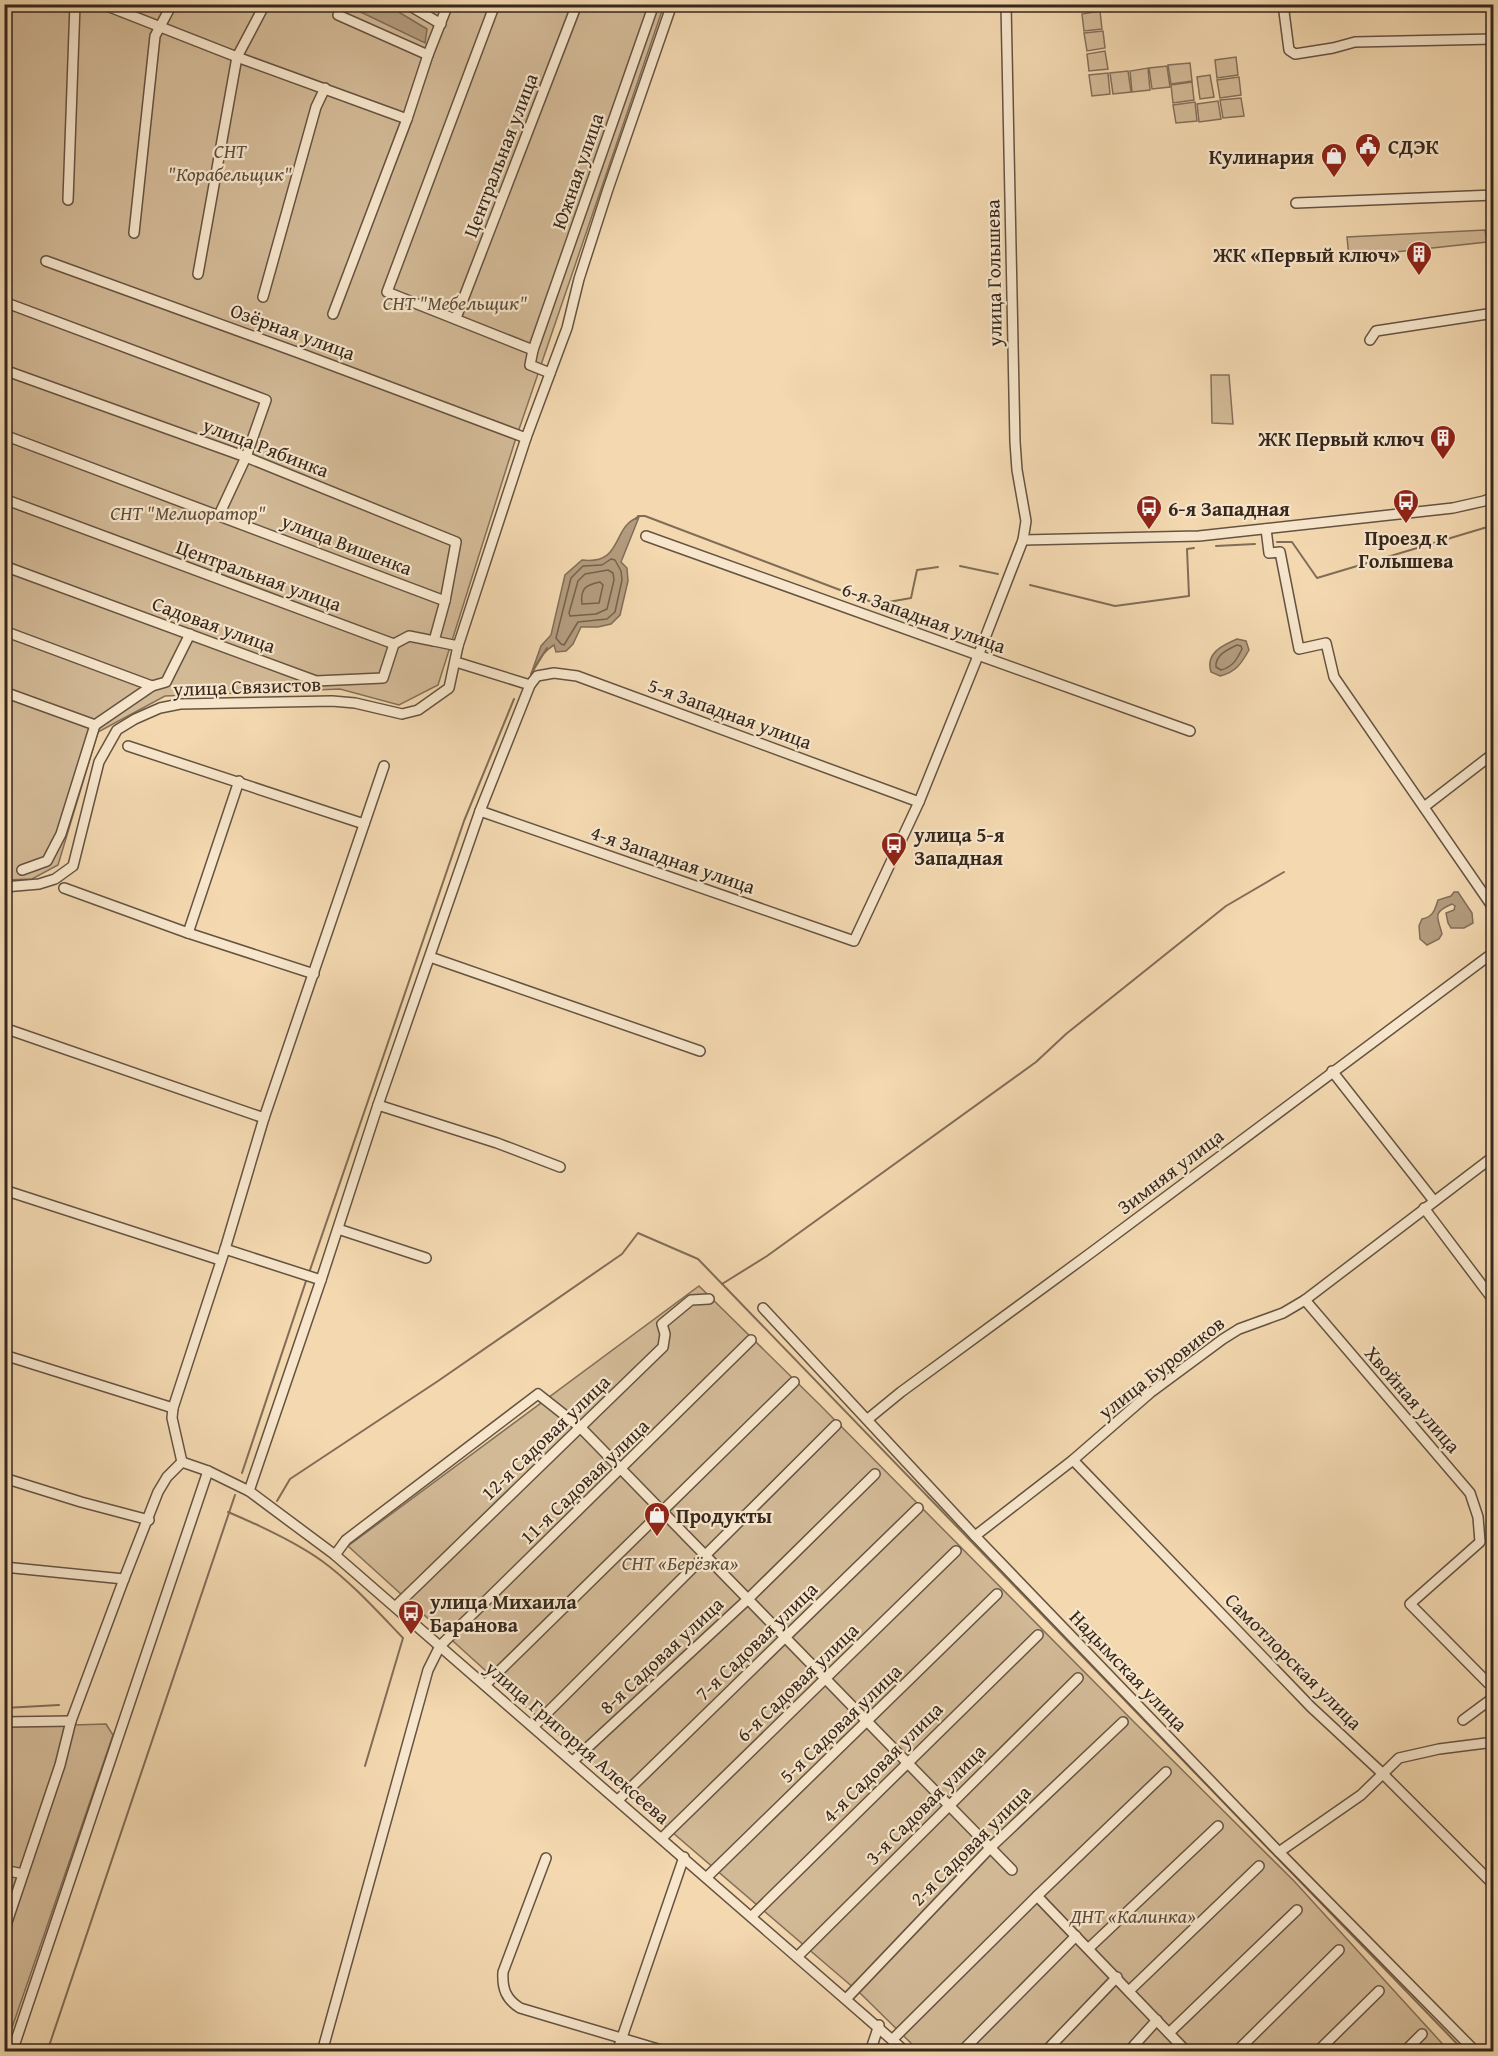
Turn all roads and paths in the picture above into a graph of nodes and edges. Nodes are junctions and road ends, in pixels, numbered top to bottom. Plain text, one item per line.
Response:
1 (75, 4) edge
2 (102, 4) edge
3 (172, 4) edge
4 (265, 4) edge
5 (407, 4) edge
6 (448, 4) edge
7 (495, 4) edge
8 (577, 4) edge
9 (654, 4) edge
10 (672, 4) edge
11 (1006, 4) edge
12 (1283, 4) edge
13 (338, 15) dead end
14 (441, 24) junction
15 (158, 27) junction
16 (1494, 39) edge
17 (428, 55) junction
18 (237, 57) junction
19 (325, 88) junction
20 (407, 119) junction
21 (1494, 195) edge
22 (68, 200) dead end
23 (1296, 203) dead end
24 (134, 233) dead end
25 (46, 261) dead end
26 (198, 274) dead end
27 (263, 297) dead end
28 (4, 302) edge
29 (1494, 313) edge
30 (333, 314) dead end
31 (456, 318) junction
32 (1370, 340) dead end
33 (533, 350) junction
34 (4, 370) edge
35 (550, 373) junction
36 (4, 435) edge
37 (526, 438) junction
38 (246, 458) junction
39 (1494, 496) edge
40 (4, 499) edge
41 (219, 515) junction
42 (1266, 529) junction
43 (646, 536) dead end
44 (1023, 540) junction
45 (4, 566) edge
46 (445, 601) junction
47 (4, 631) edge
48 (190, 634) junction
49 (434, 641) junction
50 (394, 644) junction
51 (458, 646) junction
52 (978, 656) junction
53 (456, 662) junction
54 (152, 686) junction
55 (530, 686) junction
56 (4, 692) edge
57 (95, 725) junction
58 (1190, 731) dead end
59 (128, 747) dead end
60 (1494, 753) edge
61 (384, 766) dead end
62 (239, 781) junction
63 (919, 802) junction
64 (1424, 807) junction
65 (480, 811) junction
66 (364, 824) junction
67 (22, 870) dead end
68 (4, 887) edge
69 (64, 888) dead end
70 (1494, 909) edge
71 (188, 933) junction
72 (854, 941) joint
73 (1494, 952) edge
74 (430, 957) junction
75 (314, 974) junction
76 (4, 1028) edge
77 (700, 1051) dead end
78 (1332, 1071) junction
79 (378, 1105) junction
80 (264, 1118) junction
81 (1494, 1156) edge
82 (560, 1167) dead end
83 (4, 1190) edge
84 (1434, 1201) junction
85 (1424, 1208) junction
86 (338, 1229) junction
87 (225, 1249) junction
88 (426, 1258) dead end
89 (220, 1260) junction
90 (321, 1281) junction
91 (709, 1299) dead end
92 (1305, 1300) junction
93 (1494, 1301) edge
94 (763, 1308) dead end
95 (751, 1340) dead end
96 (4, 1355) edge
97 (794, 1382) dead end
98 (173, 1408) junction
99 (868, 1419) junction
100 (836, 1425) dead end
101 (581, 1428) junction
102 (1073, 1460) junction
103 (182, 1462) junction
104 (621, 1470) junction
105 (208, 1471) junction
106 (875, 1474) dead end
107 (4, 1478) edge
108 (249, 1491) junction
109 (918, 1508) dead end
110 (662, 1511) junction
111 (148, 1520) junction
112 (975, 1536) junction
113 (956, 1551) dead end
114 (335, 1555) junction
115 (704, 1555) junction
116 (4, 1567) edge
117 (124, 1579) junction
118 (997, 1594) dead end
119 (747, 1600) junction
120 (395, 1607) junction
121 (1038, 1635) dead end
122 (785, 1638) junction
123 (440, 1646) junction
124 (1078, 1678) dead end
125 (826, 1680) junction
126 (1494, 1684) edge
127 (485, 1685) junction
128 (1494, 1697) edge
129 (1463, 1720) dead end
130 (71, 1721) junction
131 (4, 1722) edge
132 (867, 1722) junction
133 (1123, 1722) dead end
134 (534, 1726) junction
135 (1494, 1742) edge
136 (573, 1761) junction
137 (907, 1762) junction
138 (1166, 1772) dead end
139 (1382, 1773) junction
140 (618, 1800) junction
141 (948, 1805) junction
142 (1218, 1826) dead end
143 (662, 1838) junction
144 (990, 1848) junction
145 (1279, 1852) junction
146 (684, 1857) junction
147 (546, 1858) dead end
148 (1259, 1866) dead end
149 (4, 1870) edge
150 (1012, 1870) dead end
151 (23, 1874) junction
152 (707, 1877) junction
153 (1494, 1885) edge
154 (1037, 1896) junction
155 (1297, 1910) dead end
156 (753, 1916) junction
157 (4, 1931) edge
158 (1076, 1936) junction
159 (1089, 1948) junction
160 (1339, 1950) dead end
161 (798, 1956) junction
162 (1117, 1977) junction
163 (1130, 1991) junction
164 (1380, 1991) dead end
165 (847, 1998) junction
166 (1157, 2020) junction
167 (879, 2025) junction
168 (1169, 2033) junction
169 (1422, 2034) dead end
170 (622, 2037) junction
171 (893, 2039) junction
172 (12, 2052) edge
173 (322, 2052) edge
174 (617, 2052) edge
175 (668, 2052) edge
176 (870, 2052) edge
177 (906, 2052) edge
178 (961, 2052) edge
179 (1045, 2052) edge
180 (1128, 2052) edge
181 (1187, 2052) edge
182 (1236, 2052) edge
183 (1317, 2052) edge
184 (1404, 2052) edge
185 (1476, 2052) edge

1 - 22 street
2 - 15 street
3 - 15 street
4 - 18 street
5 - 14 street
6 - 14 street
7 - 31 street
8 - 31 street, Центральная улица
9 - 33 street, Южная улица
10 - 35 street
11 - 44 street, улица Голышева
12 - 16 street
13 - 17 street
14 - 17 street
15 - 18 street
15 - 24 street
17 - 20 street
18 - 19 street
18 - 26 street
19 - 20 street
19 - 27 street
20 - 30 street
21 - 23 street
25 - 37 street, Озёрная улица
28 - 38 street
29 - 32 street
31 - 33 street
33 - 35 street
34 - 38 street, улица Рябинка
35 - 37 street
36 - 41 street, улица Вишенка
37 - 51 street
38 - 41 street
38 - 46 street, улица Рябинка
39 - 42 street
40 - 50 street, Центральная улица
41 - 46 street, улица Вишенка
42 - 44 street
42 - 64 street
43 - 52 street, 6-я Западная улица
44 - 52 street, улица Голышева
45 - 48 street, Садовая улица
46 - 49 street
47 - 54 street
48 - 50 street, Садовая улица
48 - 54 street
49 - 50 street
49 - 51 street
51 - 53 street
52 - 58 street, 6-я Западная улица
52 - 63 street, улица Голышева
53 - 55 street
53 - 68 street, улица Связистов
54 - 57 street
55 - 63 street, 5-я Западная улица
55 - 65 street
56 - 57 street
57 - 67 street
59 - 62 street
60 - 64 street
61 - 66 street
62 - 66 street
62 - 71 street
63 - 72 street, улица Голышева
64 - 70 street
65 - 72 street, 4-я Западная улица
65 - 74 street
66 - 75 street
69 - 71 street
71 - 75 street
73 - 78 street, Зимняя улица
74 - 77 street
74 - 79 street
75 - 80 street
76 - 80 street
78 - 84 street
78 - 99 street, Зимняя улица
79 - 82 street
79 - 86 street
80 - 87 street
81 - 84 street, улица Буровиков
83 - 89 street
84 - 85 street, улица Буровиков
85 - 92 street, улица Буровиков
85 - 93 street
86 - 88 street
86 - 90 street
87 - 89 street
87 - 90 street
89 - 98 street
90 - 108 street
91 - 101 street, 12-я Садовая улица
92 - 102 street, улица Буровиков
92 - 126 street, Хвойная улица
94 - 99 street, Надымская улица
95 - 104 street, 11-я Садовая улица
96 - 98 street
97 - 110 street
98 - 103 street
99 - 112 street, Надымская улица
100 - 115 street
101 - 104 street
101 - 114 street
101 - 120 street, 12-я Садовая улица
102 - 112 street, улица Буровиков
102 - 139 street, Самотлорская улица
103 - 105 street, улица Григория Алексеева
103 - 111 street
104 - 110 street
104 - 123 street, 11-я Садовая улица
105 - 108 street, улица Григория Алексеева
105 - 172 street
106 - 119 street, 8-я Садовая улица
107 - 111 street
108 - 114 street, улица Григория Алексеева
109 - 122 street, 7-я Садовая улица
110 - 115 street
110 - 127 street
111 - 117 street
112 - 145 street, Надымская улица
113 - 125 street, 6-я Садовая улица
114 - 120 street, улица Григория Алексеева
115 - 119 street
115 - 134 street
116 - 117 street
117 - 130 street
118 - 132 street, 5-я Садовая улица
119 - 122 street
119 - 136 street, 8-я Садовая улица
120 - 123 street, улица Григория Алексеева
121 - 137 street, 4-я Садовая улица
122 - 125 street
122 - 140 street, 7-я Садовая улица
123 - 127 street, улица Григория Алексеева
123 - 173 street
124 - 141 street, 3-я Садовая улица
125 - 132 street
125 - 143 street, 6-я Садовая улица
127 - 134 street, улица Григория Алексеева
128 - 129 street
130 - 131 street
130 - 151 street
132 - 137 street
132 - 152 street, 5-я Садовая улица
133 - 144 street, 2-я Садовая улица
134 - 136 street, улица Григория Алексеева
135 - 139 street
136 - 140 street, улица Григория Алексеева
137 - 141 street
137 - 156 street, 4-я Садовая улица
138 - 154 street
139 - 145 street
139 - 153 street, Самотлорская улица
140 - 143 street, улица Григория Алексеева
141 - 144 street
141 - 161 street, 3-я Садовая улица
142 - 159 street
143 - 146 street, улица Григория Алексеева
144 - 150 street
144 - 165 street, 2-я Садовая улица
145 - 185 street, Надымская улица
146 - 152 street, улица Григория Алексеева
146 - 170 street
147 - 170 street
148 - 163 street
149 - 151 street
151 - 157 street
152 - 156 street, улица Григория Алексеева
154 - 158 street
154 - 171 street
155 - 168 street
156 - 161 street, улица Григория Алексеева
158 - 159 street
158 - 178 street
159 - 162 street
160 - 182 street
161 - 165 street, улица Григория Алексеева
162 - 163 street
162 - 179 street
163 - 166 street
164 - 183 street
165 - 167 street, улица Григория Алексеева
166 - 168 street
166 - 180 street
167 - 171 street, улица Григория Алексеева
167 - 176 street
168 - 181 street
169 - 184 street
170 - 174 street
170 - 175 street
171 - 177 street, улица Григория Алексеева

